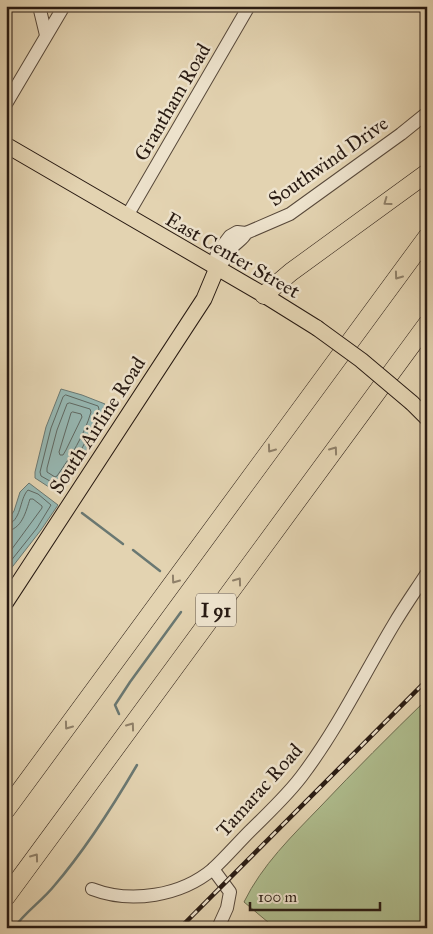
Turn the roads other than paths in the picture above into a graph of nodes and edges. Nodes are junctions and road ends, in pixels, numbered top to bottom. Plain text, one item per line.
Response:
1 (39, 6) edge
2 (64, 6) edge
3 (249, 6) edge
4 (46, 35) junction
5 (6, 104) edge
6 (427, 113) edge
7 (6, 145) edge
8 (427, 173) edge
9 (128, 216) junction
10 (427, 237) edge
11 (217, 268) junction
12 (264, 295) junction
13 (427, 324) edge
14 (427, 418) edge
15 (427, 573) edge
16 (6, 602) edge
17 (6, 810) edge
18 (213, 869) junction
19 (92, 889) dead end
20 (6, 897) edge
21 (218, 928) edge

1 - 4 street
2 - 4 street
3 - 9 street, Grantham Road
4 - 5 street
6 - 11 street, Southwind Drive
7 - 9 main road, East Center Street
8 -> 12 highway
9 - 11 main road, East Center Street
10 -> 17 highway, I 91
11 - 12 main road, East Center Street
11 - 16 main road, South Airline Road
12 - 14 main road, East Center Street, bridge
20 -> 13 highway, I 91
15 - 18 street, Tamarac Road
18 - 19 street, Tamarac Road
18 - 21 street

